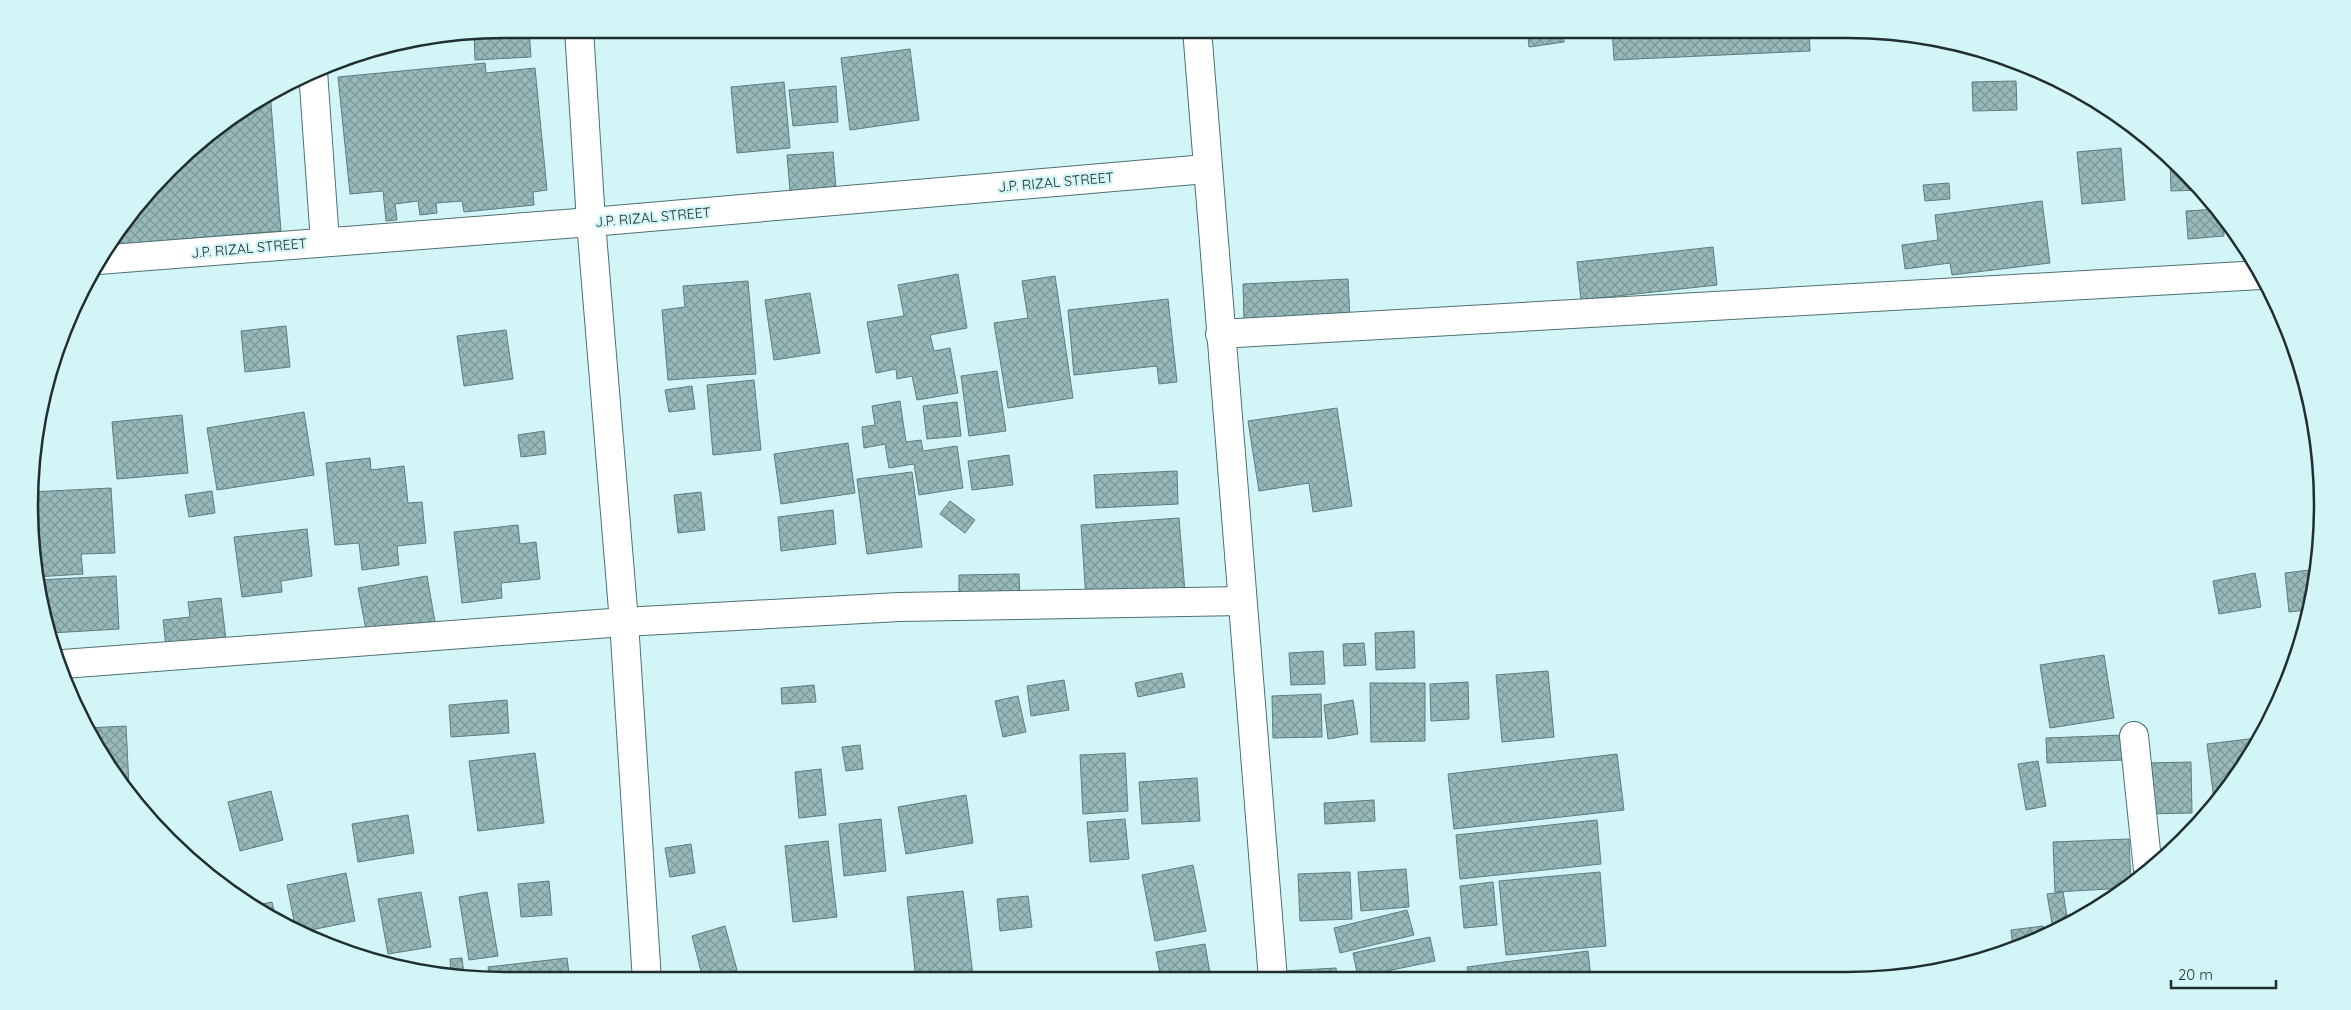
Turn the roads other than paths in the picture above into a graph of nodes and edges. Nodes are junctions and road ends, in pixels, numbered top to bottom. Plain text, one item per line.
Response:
1 (580, 38) edge
2 (1198, 38) edge
3 (313, 79) edge
4 (1206, 169) junction
5 (591, 222) junction
6 (325, 242) junction
7 (107, 259) edge
8 (2253, 274) edge
9 (1220, 334) junction
10 (1242, 600) junction
11 (624, 622) junction
12 (65, 664) edge
13 (2134, 736) dead end
14 (2147, 862) edge
15 (646, 972) edge
16 (1272, 972) edge

1 - 5 street
2 - 4 street
3 - 6 street
4 - 5 street, J.P. RIZAL STREET
4 - 9 street
5 - 6 street, J.P. RIZAL STREET
5 - 11 street
6 - 7 street, J.P. RIZAL STREET
8 - 9 street
9 - 10 street
10 - 11 street
10 - 16 street
11 - 12 street
11 - 15 street
13 - 14 street

